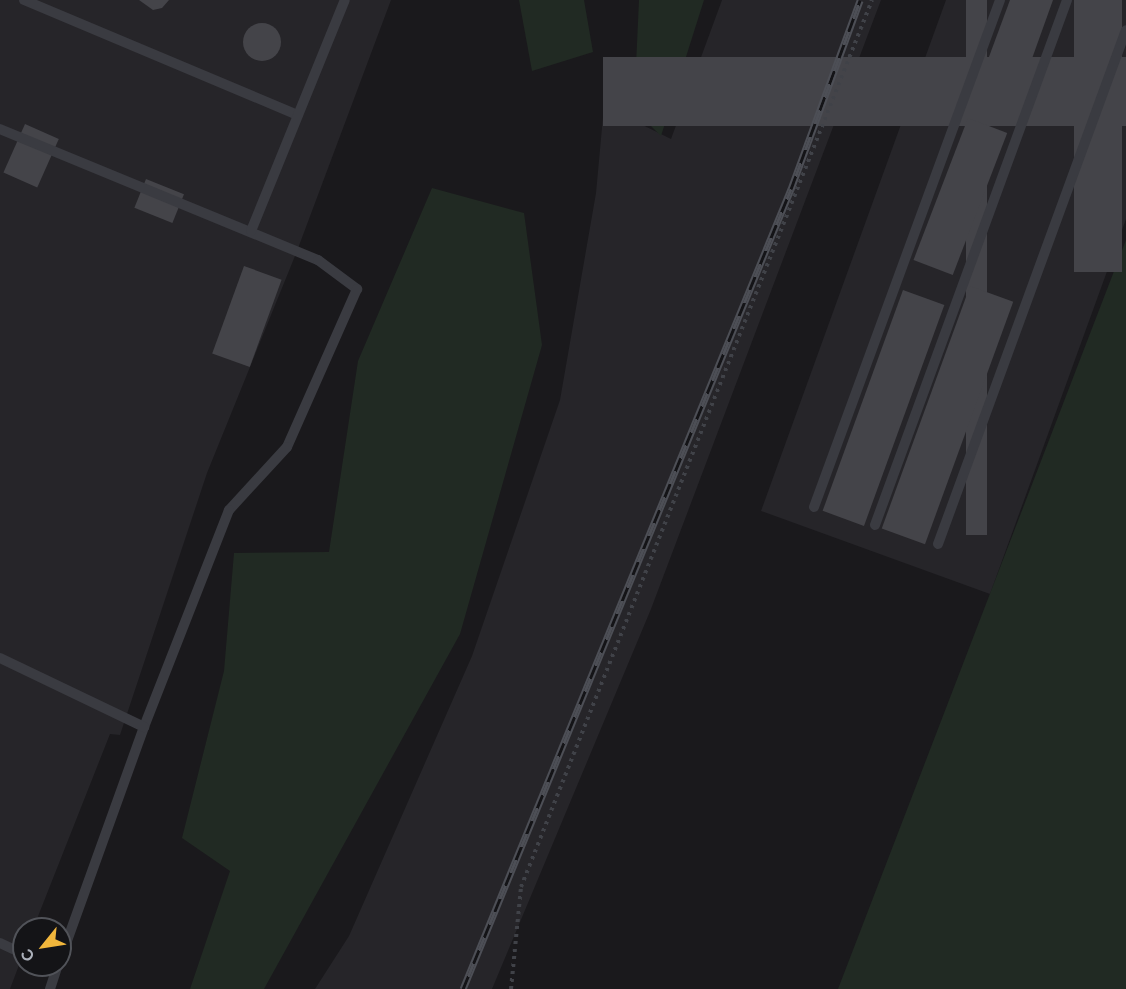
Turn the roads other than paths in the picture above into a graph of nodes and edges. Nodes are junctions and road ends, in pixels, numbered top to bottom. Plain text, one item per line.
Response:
1 (24, 0) edge
2 (345, 0) edge
3 (1000, 0) edge
4 (1066, 0) edge
5 (1126, 30) edge
6 (298, 115) junction
7 (0, 129) edge
8 (251, 231) junction
9 (814, 507) dead end
10 (874, 525) dead end
11 (938, 544) dead end
12 (0, 658) edge
13 (144, 727) junction
14 (72, 922) edge

1 - 6 lane
2 - 6 lane
3 - 9 lane
4 - 10 lane
5 - 11 lane
6 - 8 lane
7 - 8 lane
8 - 13 lane
12 - 13 lane
13 - 14 lane

